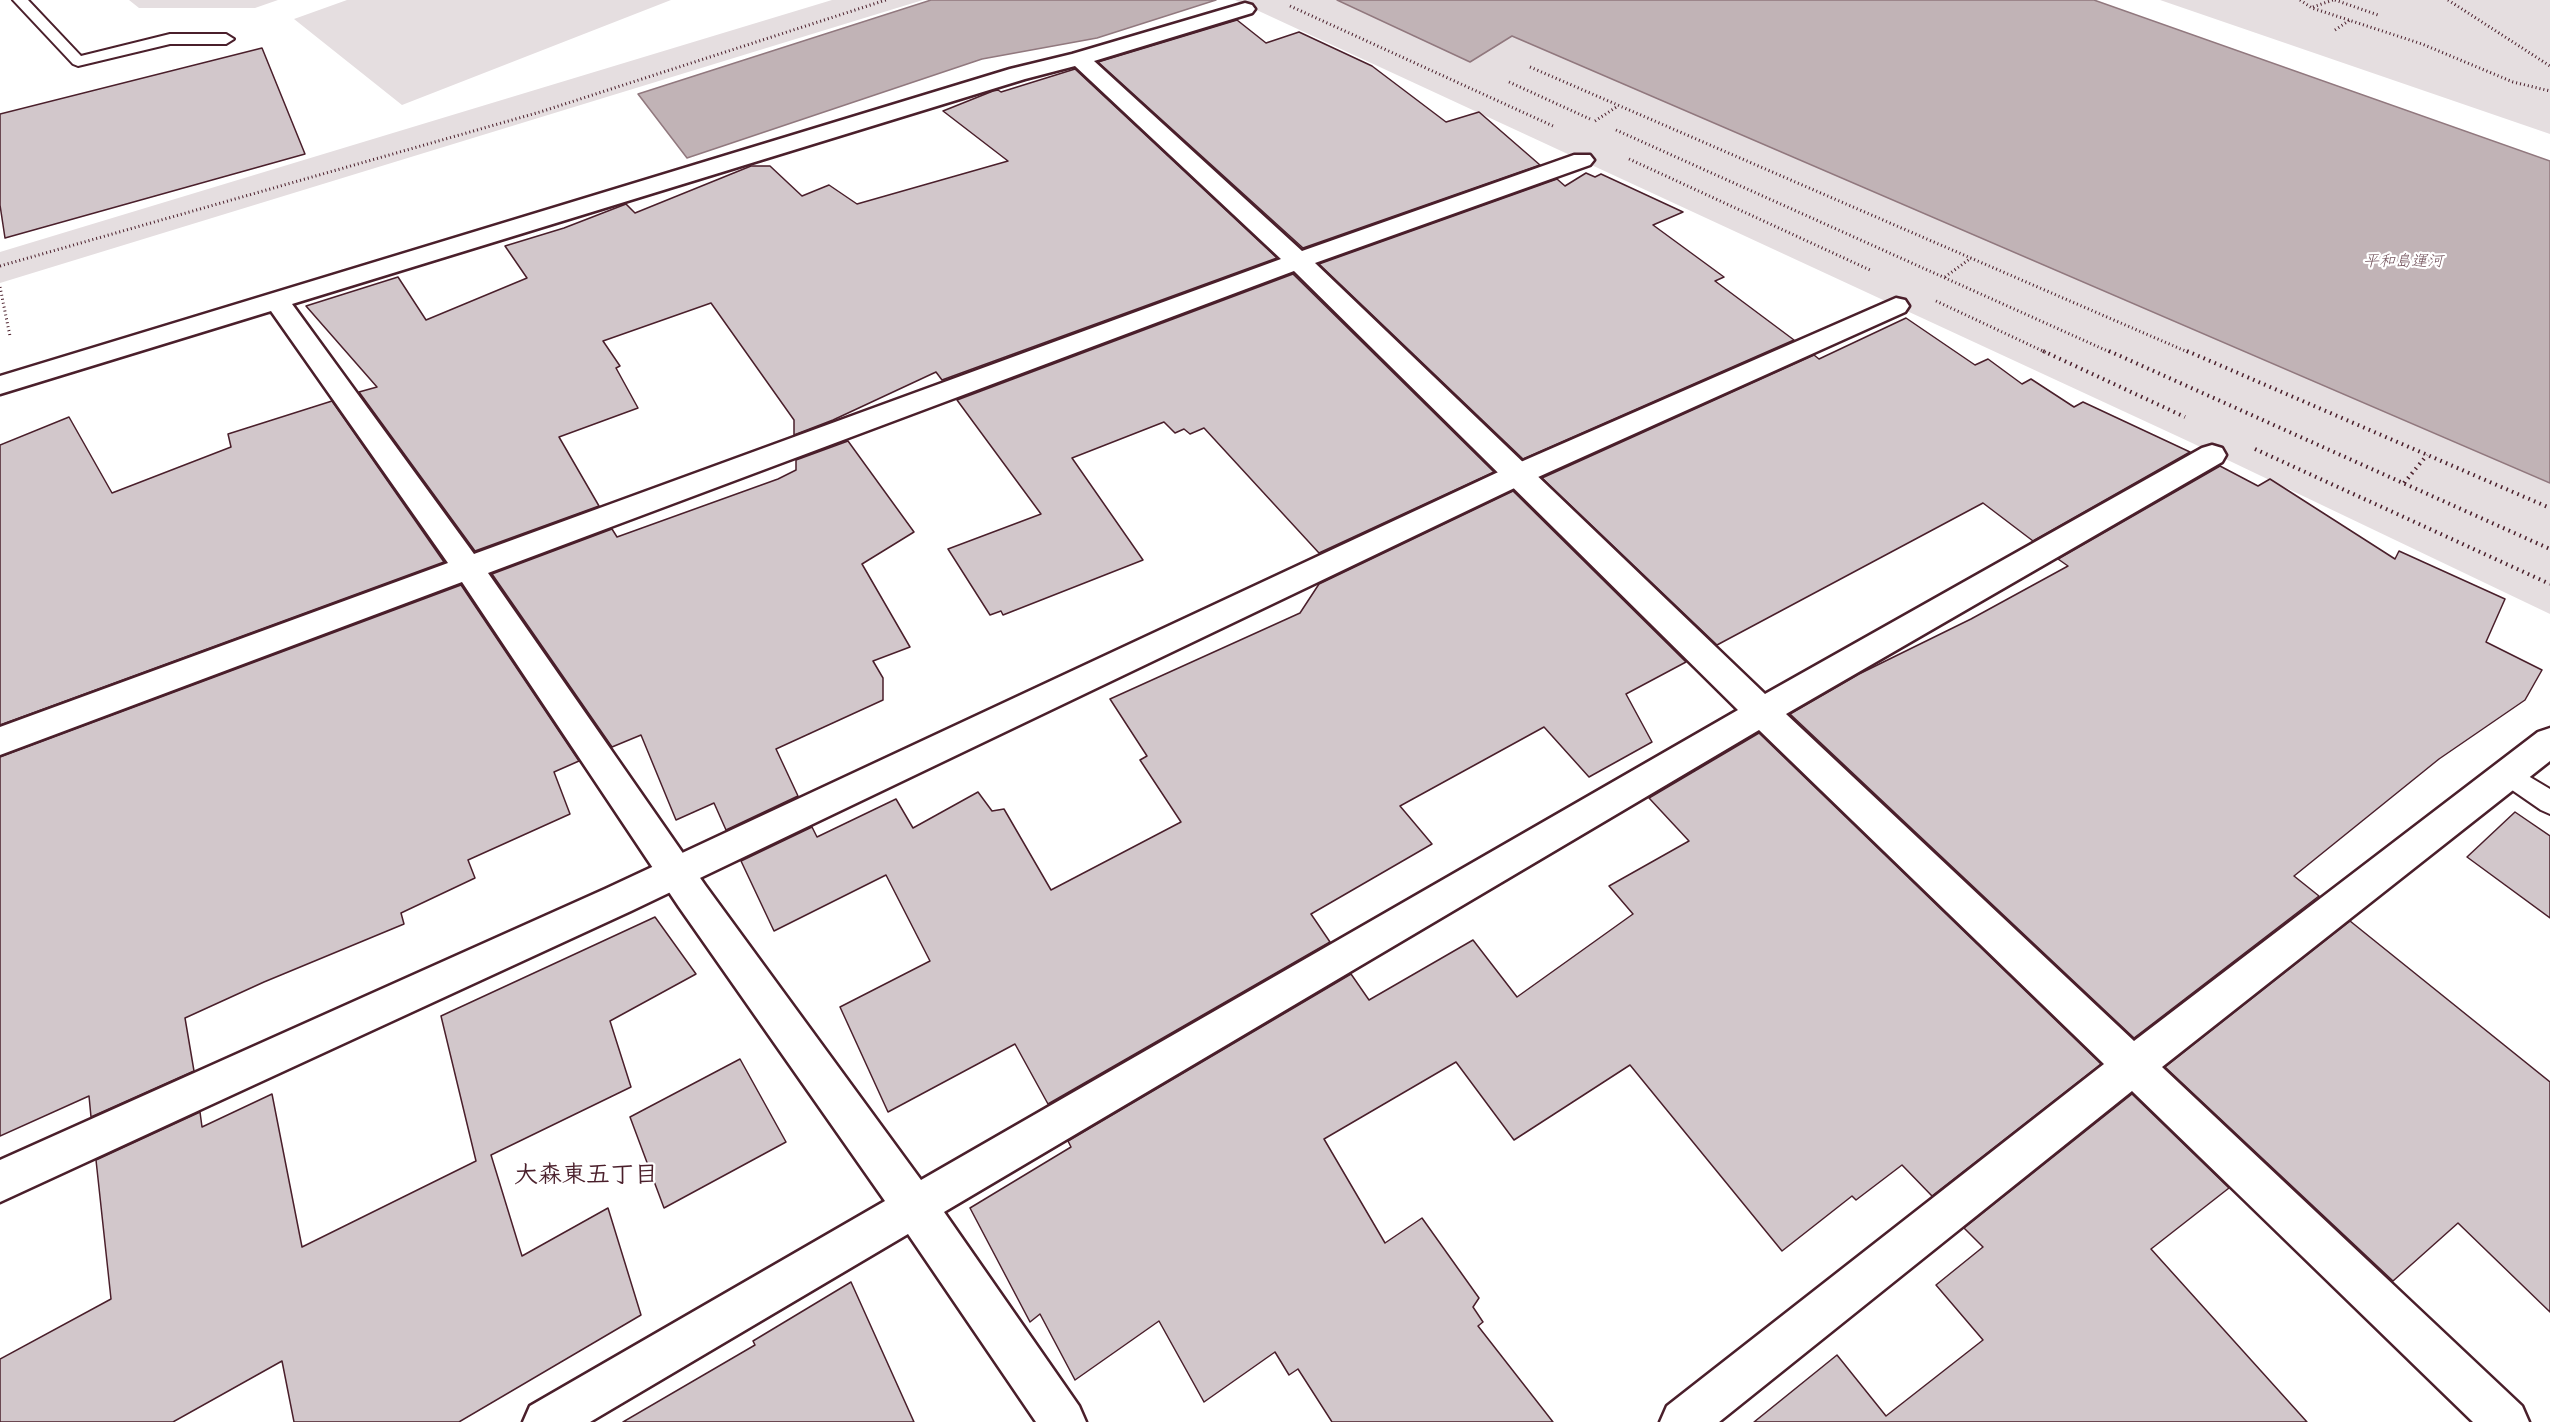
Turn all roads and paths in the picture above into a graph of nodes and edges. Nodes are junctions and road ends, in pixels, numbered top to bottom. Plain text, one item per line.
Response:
1 (20, 0) edge
2 (886, 0) edge
3 (2300, 0) edge
4 (2334, 0) edge
5 (2448, 0) edge
6 (2312, 8) junction
7 (1245, 9) dead end
8 (2378, 15) dead end
9 (2350, 19) junction
10 (2335, 30) dead end
11 (226, 39) dead end
12 (1079, 59) junction
13 (2550, 66) edge
14 (1530, 67) dead end
15 (1509, 82) dead end
16 (2550, 91) edge
17 (1619, 105) junction
18 (1595, 121) junction
19 (1582, 160) dead end
20 (1971, 258) junction
21 (1298, 261) junction
22 (0, 266) edge
23 (1944, 277) junction
24 (0, 287) edge
25 (1, 300) edge
26 (277, 301) junction
27 (1896, 306) dead end
28 (10, 382) edge
29 (2212, 455) dead end
30 (2427, 455) junction
31 (1517, 475) junction
32 (2403, 483) junction
33 (2550, 508) edge
34 (2550, 549) edge
35 (466, 567) junction
36 (1762, 712) junction
37 (0, 741) edge
38 (2550, 742) edge
39 (2508, 774) junction
40 (2550, 803) edge
41 (676, 873) junction
42 (2132, 1067) junction
43 (0, 1181) edge
44 (914, 1206) junction
45 (546, 1422) edge
46 (1063, 1422) edge
47 (1683, 1422) edge
48 (2506, 1422) edge

1 - 11 lane
2 - 22 path
3 - 6 path
4 - 6 path
4 - 8 path
5 - 13 path
6 - 9 path
7 - 12 street
9 - 10 path
9 - 16 path
12 - 21 street
12 - 26 street
14 - 17 path
15 - 18 path
17 - 18 path
17 - 20 path
18 - 23 path
19 - 21 street
20 - 23 path
20 - 30 path
21 - 31 street
21 - 35 street
23 - 32 path
24 - 25 path
25 - 28 path
26 - 28 street
26 - 35 street
27 - 31 street
29 - 36 street
30 - 32 path
30 - 33 path
31 - 36 street
31 - 41 street
32 - 34 path
35 - 37 street
35 - 41 street
36 - 42 street
36 - 44 street
38 - 39 street
39 - 40 lane
39 - 42 street
41 - 43 street
41 - 44 street
42 - 47 street
42 - 48 street
44 - 45 street
44 - 46 street

